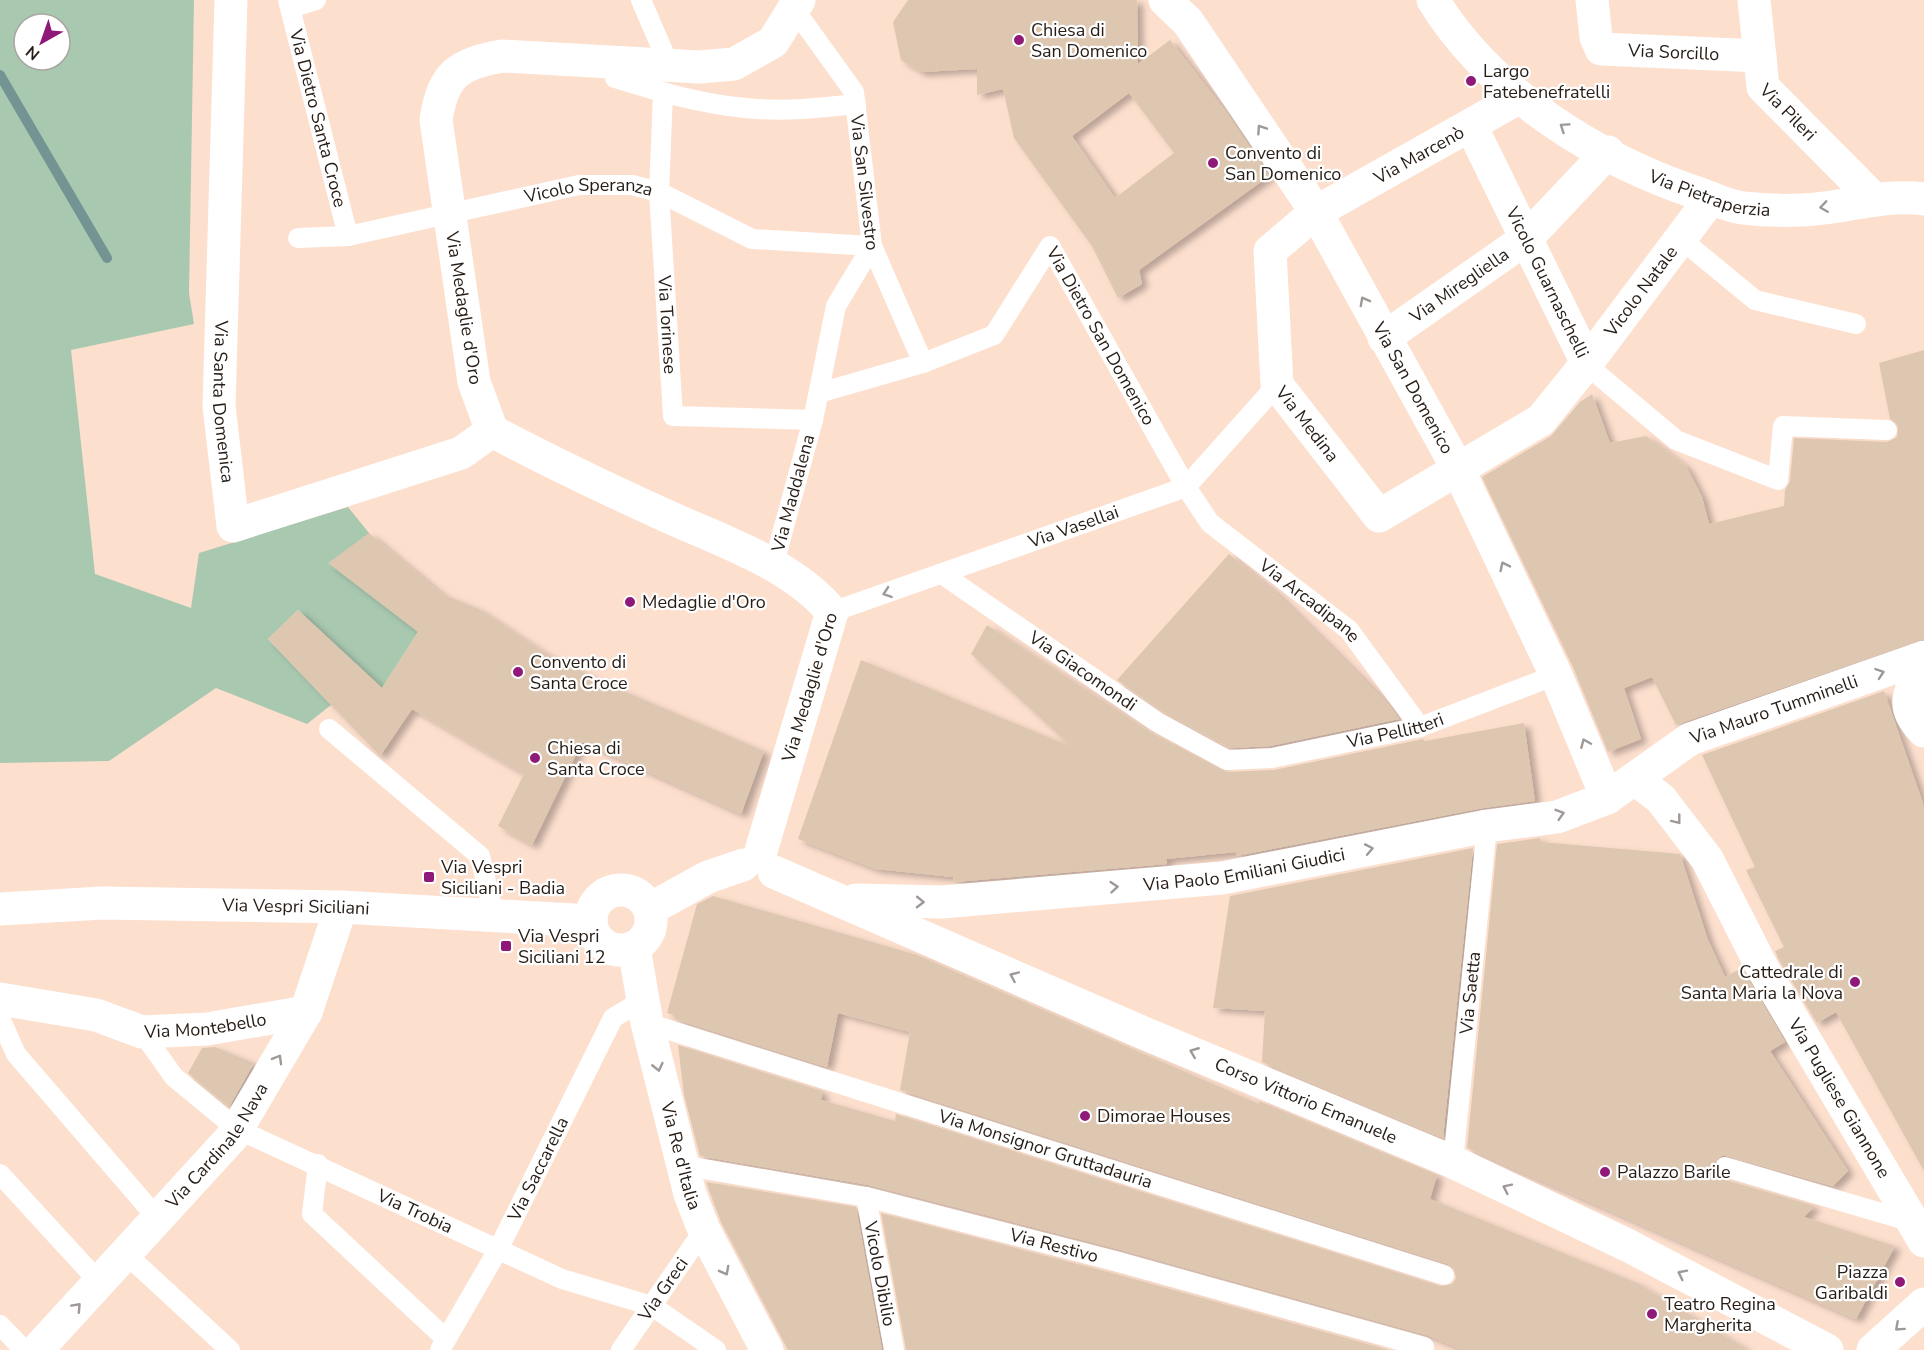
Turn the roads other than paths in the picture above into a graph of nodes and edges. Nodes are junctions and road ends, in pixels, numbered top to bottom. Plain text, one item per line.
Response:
1 (231, 0) edge
2 (316, 0) edge
3 (641, 0) edge
4 (1433, 0) edge
5 (1464, 0) edge
6 (1593, 0) edge
7 (1754, 0) edge
8 (1172, 2) edge
9 (290, 4) edge
10 (797, 5) edge
11 (1451, 30) junction
12 (1760, 56) junction
13 (615, 78) dead end
14 (666, 79) junction
15 (1520, 97) junction
16 (856, 104) junction
17 (1471, 126) junction
18 (1608, 152) junction
19 (659, 192) junction
20 (1712, 198) junction
21 (1924, 199) edge
22 (1875, 200) junction
23 (1316, 212) junction
24 (449, 213) junction
25 (348, 236) junction
26 (298, 238) dead end
27 (1527, 238) junction
28 (1681, 239) junction
29 (872, 246) junction
30 (1856, 324) dead end
31 (1384, 338) junction
32 (923, 363) junction
33 (1587, 363) junction
34 (1277, 385) junction
35 (819, 393) junction
36 (813, 420) junction
37 (1887, 430) dead end
38 (492, 432) junction
39 (1459, 471) junction
40 (1186, 487) junction
41 (773, 567) junction
42 (942, 574) junction
43 (832, 612) junction
44 (1924, 657) edge
45 (1924, 666) edge
46 (1556, 675) junction
47 (1420, 727) junction
48 (329, 729) dead end
49 (1924, 731) edge
50 (1227, 760) joint
51 (1635, 779) junction
52 (1607, 798) junction
53 (1487, 826) junction
54 (760, 863) junction
55 (840, 900) junction
56 (341, 907) junction
57 (0, 909) edge
58 (650, 909) junction
59 (494, 916) junction
60 (591, 921) junction
61 (634, 948) junction
62 (0, 999) edge
63 (306, 1012) junction
64 (645, 1012) junction
65 (0, 1017) edge
66 (142, 1032) junction
67 (237, 1129) junction
68 (1453, 1162) junction
69 (318, 1164) junction
70 (681, 1164) junction
71 (1725, 1167) dead end
72 (0, 1174) edge
73 (866, 1197) junction
74 (158, 1219) junction
75 (704, 1230) junction
76 (1918, 1231) edge
77 (499, 1248) junction
78 (126, 1254) junction
79 (1444, 1275) dead end
80 (100, 1283) junction
81 (1924, 1304) edge
82 (652, 1306) junction
83 (0, 1325) edge
84 (443, 1345) edge
85 (1413, 1346) edge
86 (24, 1350) edge
87 (37, 1350) edge
88 (230, 1350) edge
89 (621, 1350) edge
90 (716, 1350) edge
91 (767, 1350) edge
92 (894, 1350) edge
93 (1827, 1350) edge
94 (1873, 1350) edge

1 - 38 street, Via Santa Domenica
2 - 9 lane
3 - 14 lane
4 - 11 street, Via Pietraperzia
5 - 11 street
6 - 12 street, Via Sorcillo
7 - 12 street, Via Pileri
23 -> 8 street, Via San Domenico
9 - 25 lane, Via Dietro Santa Croce
10 - 14 street, Via Medaglie d'Oro
10 - 16 lane, Via San Silvestro
11 - 15 street, Via Pietraperzia
12 - 22 street, Via Pileri
13 - 14 lane
14 - 16 lane
14 - 19 lane, Via Torinese
14 - 24 street, Via Medaglie d'Oro
15 - 17 street, Via Marcenò
18 -> 15 street, Via Pietraperzia
16 - 29 lane, Via San Silvestro
17 - 23 street, Via Marcenò
17 - 27 street, Vicolo Guarnaschelli
18 - 20 street, Via Pietraperzia
18 - 27 street, Via Miregliella
19 - 24 lane, Vicolo Speranza
19 - 29 lane, Vicolo Speranza
19 - 36 lane, Via Torinese
22 -> 20 street, Via Pietraperzia
20 - 28 street, Vicolo Natale
21 - 22 street, Via Pietraperzia
31 -> 23 street, Via San Domenico
23 - 34 street, Via Medina
24 - 25 lane, Vicolo Speranza
24 - 38 street, Via Medaglie d'Oro
25 - 26 lane, Vicolo Speranza
27 - 31 street, Via Miregliella
27 - 33 street, Vicolo Guarnaschelli
28 - 30 lane
28 - 33 street, Vicolo Natale
29 - 32 lane, Via San Silvestro
29 - 35 lane, Via Maddalena
31 - 39 street, Via San Domenico
32 - 35 lane
32 - 40 lane, Via Dietro San Domenico
33 - 37 lane, Vicolo Guarnaschelli
33 - 39 street, Vicolo Natale
34 - 39 street, Via Medina
34 - 40 lane, Via Vasellai
35 - 36 lane, Via Maddalena
36 - 41 lane, Via Maddalena
38 - 41 street, Via Medaglie d'Oro
46 -> 39 street, Via San Domenico
40 - 42 lane, Via Vasellai
40 - 47 lane, Via Arcadipane
41 - 43 street, Via Medaglie d'Oro
42 -> 43 lane, Via Vasellai
42 - 50 lane, Via Giacomondi
43 - 54 street, Via Medaglie d'Oro
51 -> 44 street, Via Mauro Tumminelli
45 - 49 street
46 - 47 lane, Via Pellitteri
52 -> 46 street, Via San Domenico
47 - 50 lane, Via Pellitteri
48 - 59 lane
51 - 52 street, Via Paolo Emiliani Giudici
51 -> 76 street, Via Pugliese Giannone
53 -> 52 street, Via Paolo Emiliani Giudici
55 -> 53 street, Via Paolo Emiliani Giudici
53 - 68 lane, Via Saetta
54 - 55 street, Corso Vittorio Emanuele
54 - 58 street
68 -> 55 street, Corso Vittorio Emanuele
56 - 57 street, Via Vespri Siciliani
56 - 59 street, Via Vespri Siciliani
56 - 63 street, Via Cardinale Nava
58 - 60 street
58 - 61 street
59 - 60 street, Via Vespri Siciliani
60 - 61 street
61 - 64 street, Via Re d'Italia
62 - 66 street, Via Montebello
63 - 66 street, Via Montebello
67 -> 63 street, Via Cardinale Nava
64 -> 70 street, Via Re d'Italia
64 - 77 lane, Via Saccarella
64 - 79 lane, Via Monsignor Gruttadauria
65 - 74 lane
66 - 67 lane, Via Trobia
67 - 69 lane, Via Trobia
67 - 74 street, Via Cardinale Nava
93 -> 68 street, Corso Vittorio Emanuele
69 - 77 lane, Via Trobia
69 - 84 lane
70 - 73 lane, Via Restivo
70 - 75 street, Via Re d'Italia
71 - 76 lane
72 - 80 lane
73 - 85 lane, Via Restivo
73 - 92 lane, Vicolo Dibilio
74 - 78 street, Via Cardinale Nava
75 - 82 lane, Via Greci
75 -> 91 street, Via Re d'Italia
77 - 82 lane, Via Trobia
77 - 84 lane, Via Saccarella
78 - 80 street, Via Cardinale Nava
78 - 88 lane
87 -> 80 street, Via Cardinale Nava
81 -> 94 street
82 - 89 lane, Via Greci
82 - 90 lane, Via Trobia
83 - 86 lane

